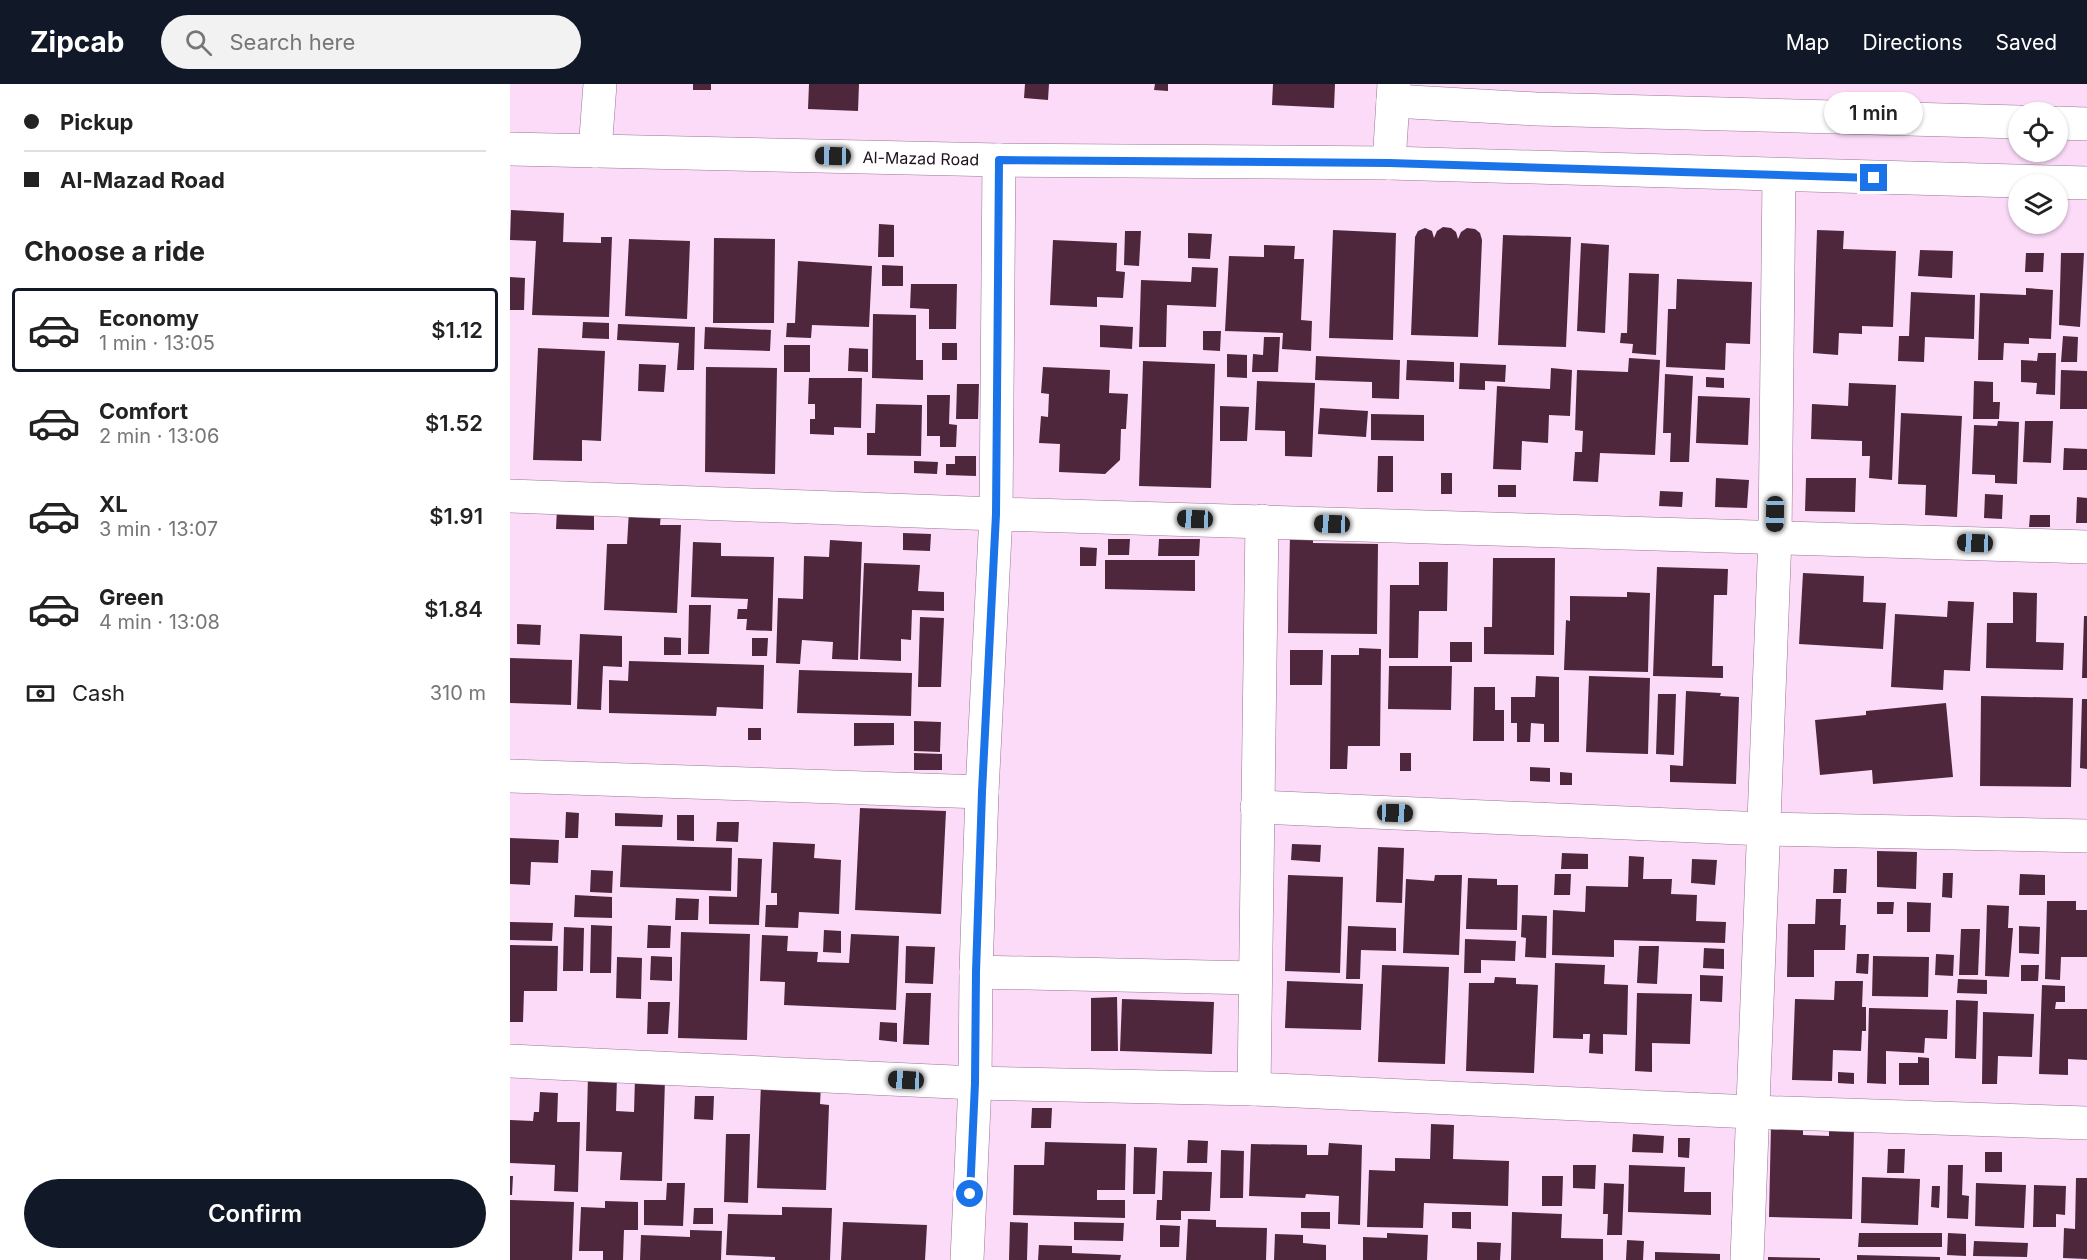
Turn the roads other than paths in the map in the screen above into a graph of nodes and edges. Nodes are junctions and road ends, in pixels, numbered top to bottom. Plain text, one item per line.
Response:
1 (1394, 92) edge
2 (599, 95) edge
3 (1540, 97) edge
4 (2008, 121) edge
5 (2068, 123) edge
6 (2087, 124) edge
7 (596, 148) junction
8 (510, 149) edge
9 (999, 160) junction
10 (1389, 163) junction
11 (1779, 176) junction
12 (2087, 183) edge
13 (510, 496) edge
14 (996, 514) junction
15 (1262, 521) junction
16 (1774, 537) junction
17 (2087, 547) edge
18 (510, 776) edge
19 (982, 792) junction
20 (1257, 807) junction
21 (1764, 829) junction
22 (2087, 836) edge
23 (976, 972) junction
24 (1255, 978) junction
25 (510, 1061) edge
26 (975, 1083) junction
27 (1254, 1089) junction
28 (1752, 1112) junction
29 (2087, 1123) edge
30 (967, 1260) edge
31 (1747, 1260) edge

1 - 3 street
1 - 10 street
2 - 7 street
3 - 4 street
5 - 6 street
7 - 8 street, Al-Mazad Road
7 - 9 street, Al-Mazad Road
9 - 10 street, Al-Mazad Road
9 - 14 street
10 - 11 street, Al-Mazad Road
11 - 12 street, Al-Mazad Road
11 - 16 street
13 - 14 street
14 - 15 street
14 - 19 street
15 - 16 street
15 - 20 street
16 - 17 street
16 - 21 street
18 - 19 street
19 - 23 street
20 - 21 street
20 - 24 street
21 - 22 street
21 - 28 street
23 - 24 street
23 - 26 street
24 - 27 street
25 - 26 street
26 - 27 street
26 - 30 street
27 - 28 street
28 - 29 street
28 - 31 street

